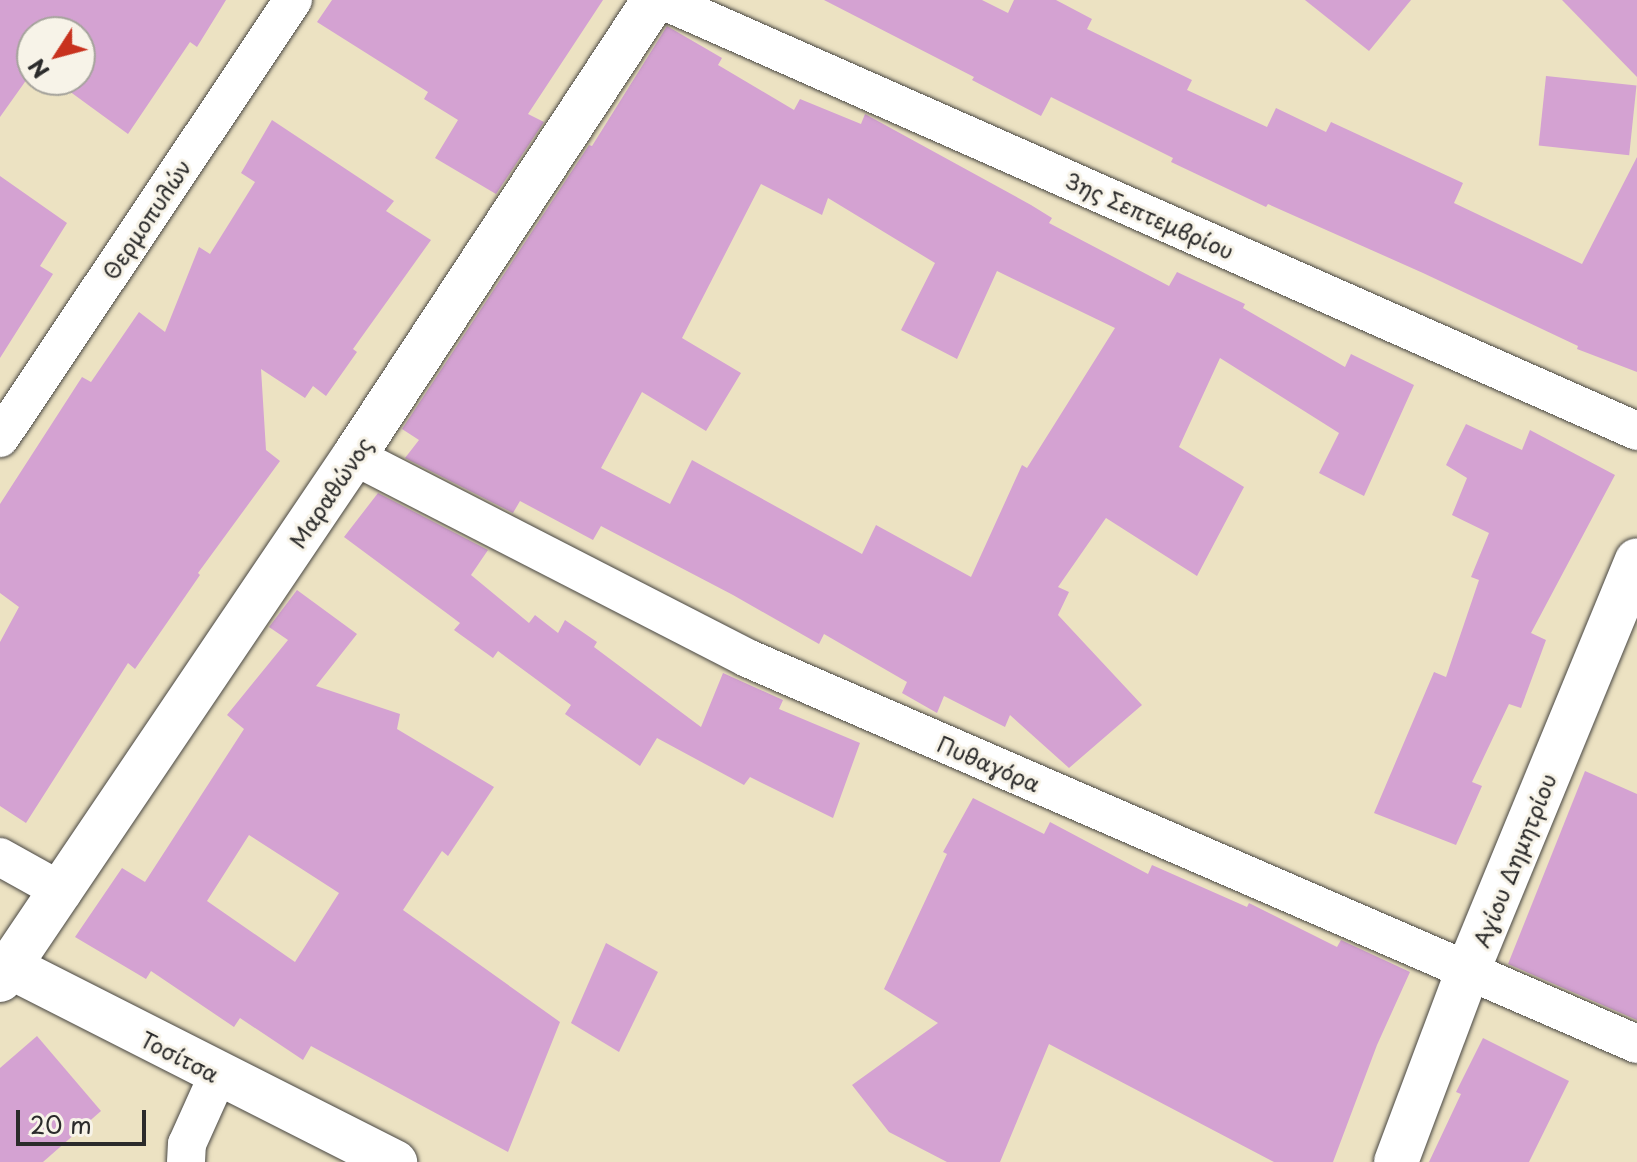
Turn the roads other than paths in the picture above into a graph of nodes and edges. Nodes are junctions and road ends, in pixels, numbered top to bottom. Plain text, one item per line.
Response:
1 (293, 0) edge
2 (654, 0) edge
3 (662, 0) edge
4 (1637, 431) edge
5 (0, 438) edge
6 (354, 456) junction
7 (1637, 560) edge
8 (0, 857) edge
9 (63, 892) junction
10 (1468, 970) junction
11 (5, 974) edge
12 (1637, 1044) edge
13 (218, 1075) junction
14 (186, 1162) edge
15 (395, 1162) edge
16 (1396, 1162) edge

1 - 5 street, Θερμοπυλών
2 - 6 street, Μαραθώνος
3 - 4 street, 3ης Σεπτεμβρίου
6 - 9 street, Μαραθώνος
6 - 10 street, Πυθαγόρα
7 - 10 street, Αγίου Δημητρίου
8 - 9 street
9 - 11 street, Μαραθώνος
10 - 12 street, Πυθαγόρα
10 - 16 street, Αγίου Δημητρίου
11 - 13 street, Τοσίτσα
13 - 14 street
13 - 15 street, Τοσίτσα

